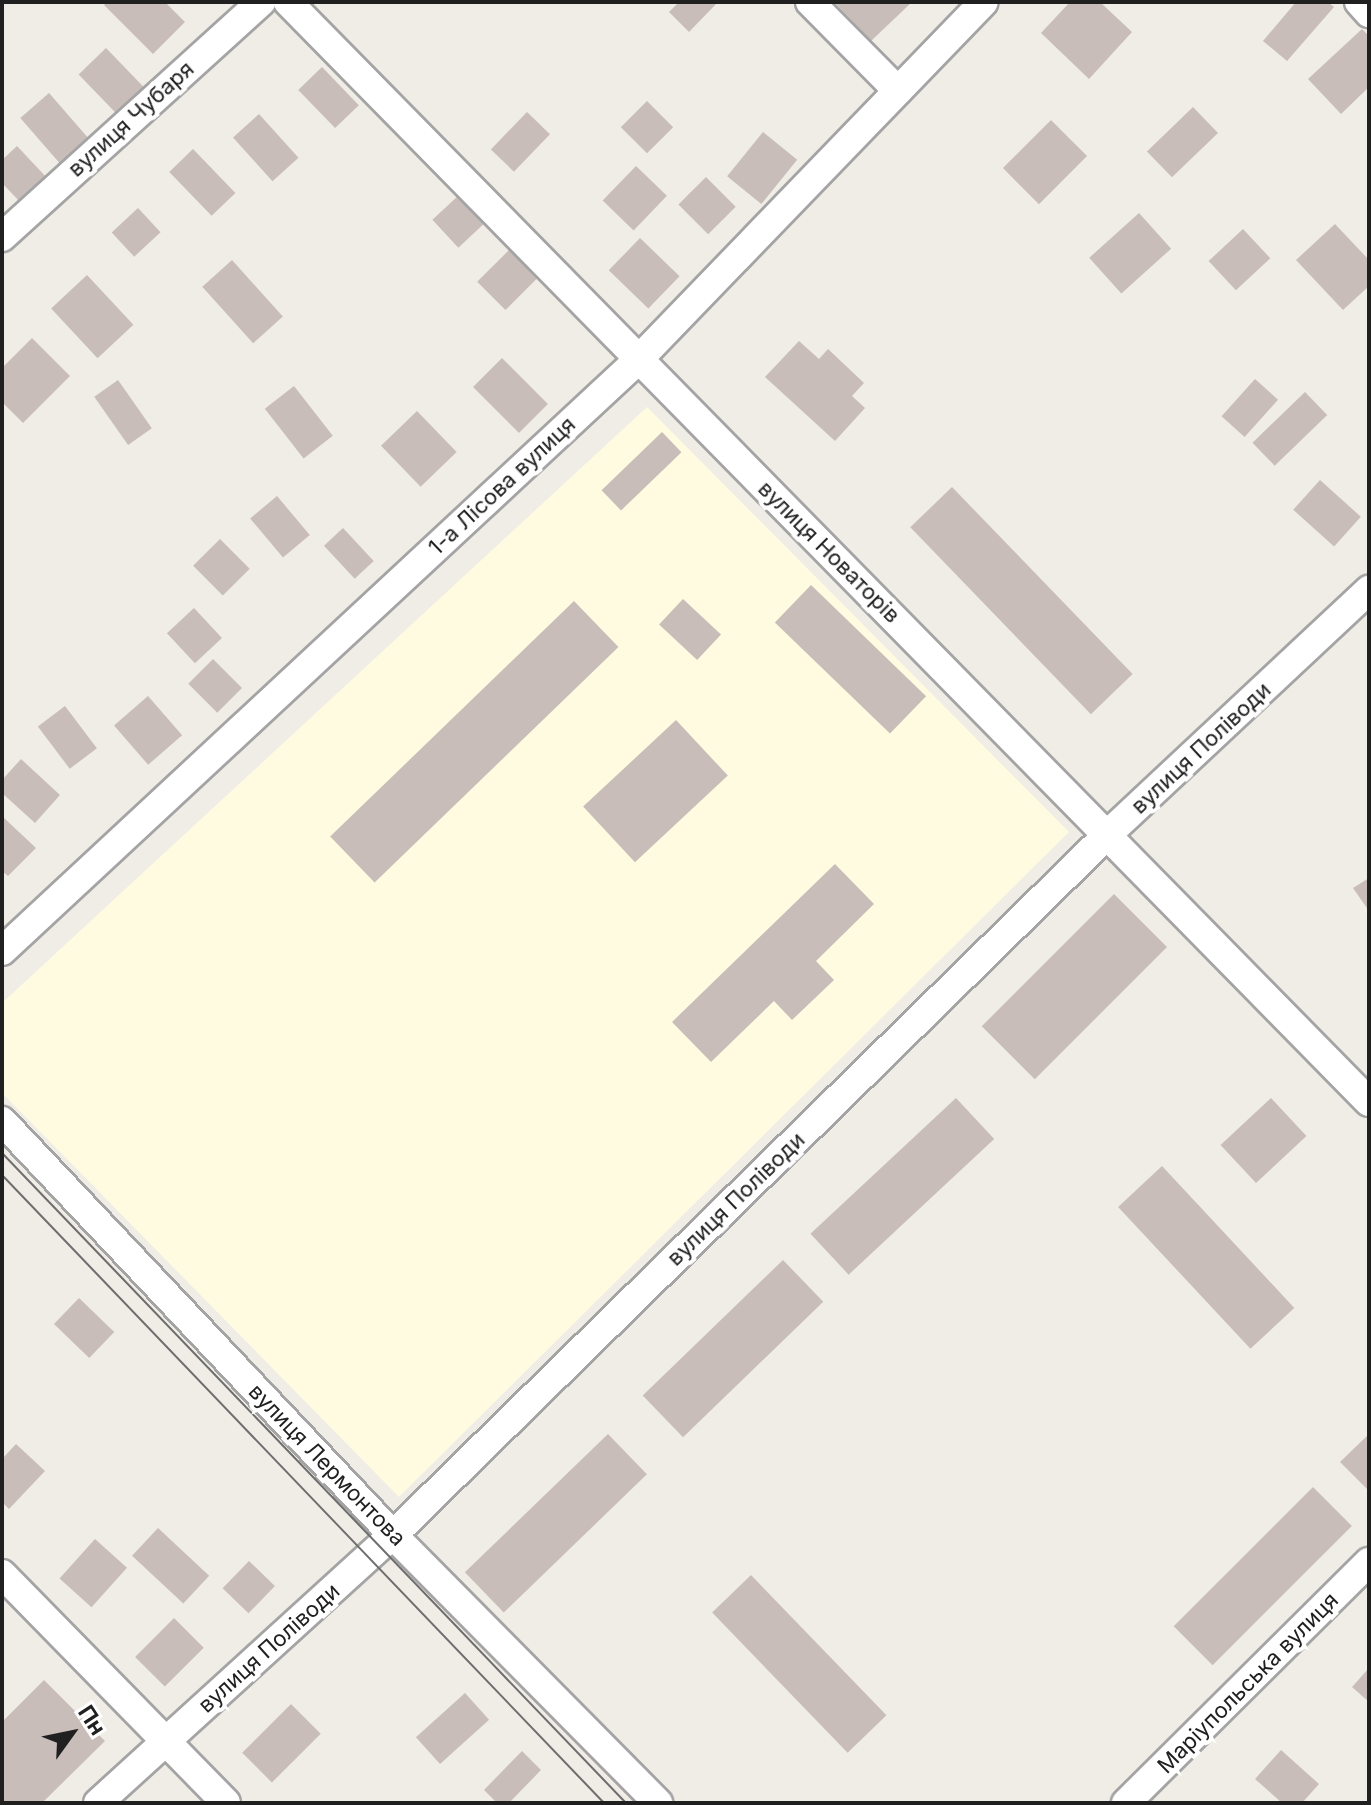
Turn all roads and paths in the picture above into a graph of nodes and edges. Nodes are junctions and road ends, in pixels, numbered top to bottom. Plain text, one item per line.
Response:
1 (261, 2) edge
2 (288, 2) edge
3 (810, 2) edge
4 (984, 2) edge
5 (1359, 2) edge
6 (1369, 13) edge
7 (898, 91) junction
8 (2, 237) edge
9 (639, 359) junction
10 (1369, 590) edge
11 (1107, 835) junction
12 (2, 951) edge
13 (1369, 1102) edge
14 (2, 1121) edge
15 (393, 1535) junction
16 (1369, 1562) edge
17 (2, 1574) edge
18 (166, 1742) junction
19 (98, 1803) edge
20 (226, 1803) edge
21 (658, 1803) edge
22 (1126, 1803) edge

1 - 8 street, вулиця Чубаря
2 - 9 street, вулиця Новаторів
3 - 7 street
4 - 7 street, 1-а Лісова вулиця
5 - 6 street
7 - 9 street, 1-а Лісова вулиця
9 - 11 street, вулиця Новаторів
9 - 12 street, 1-а Лісова вулиця
10 - 11 street, вулиця Поліводи
11 - 13 street, вулиця Новаторів
11 - 15 street, вулиця Поліводи
14 - 15 street, вулиця Лермонтова
15 - 18 street, вулиця Поліводи
15 - 21 street, вулиця Лермонтова
16 - 22 street, Маріупольська вулиця
17 - 18 street
18 - 19 street, вулиця Поліводи
18 - 20 street

